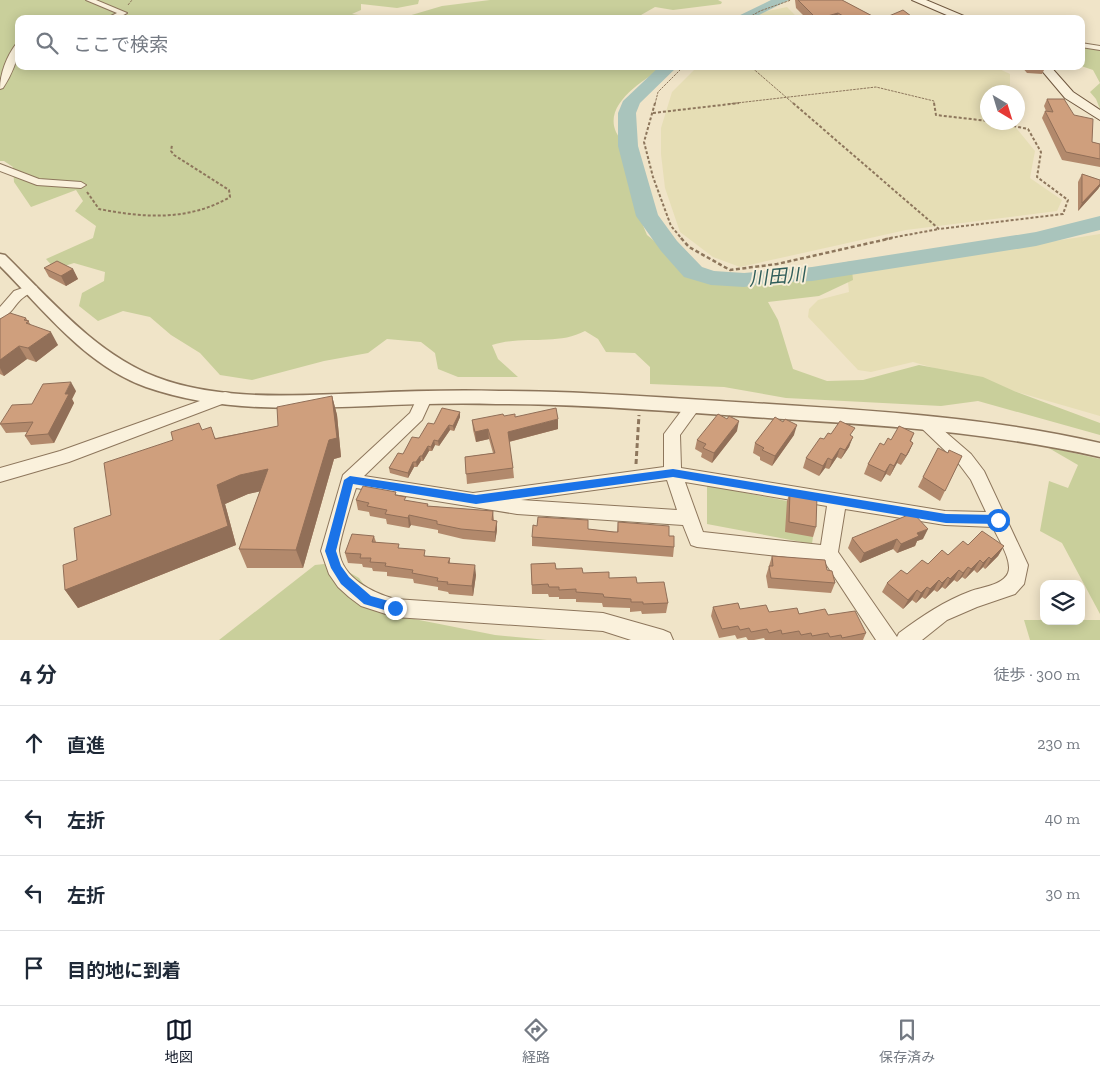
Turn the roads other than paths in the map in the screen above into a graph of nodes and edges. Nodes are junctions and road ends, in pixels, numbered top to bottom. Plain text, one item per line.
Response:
1 (90, 0) edge
2 (917, 0) edge
3 (119, 15) edge
4 (956, 15) edge
5 (1085, 46) edge
6 (1100, 48) edge
7 (15, 51) edge
8 (1048, 70) edge
9 (0, 86) edge
10 (1100, 116) edge
11 (0, 167) edge
12 (81, 185) road end
13 (0, 258) edge
14 (32, 288) junction
15 (0, 315) edge
16 (225, 397) junction
17 (424, 398) junction
18 (693, 406) junction
19 (921, 420) junction
20 (1100, 450) edge
21 (673, 473) junction
22 (0, 474) edge
23 (350, 480) junction
24 (476, 499) junction
25 (837, 500) junction
26 (688, 518) junction
27 (998, 520) junction
28 (829, 554) junction
29 (663, 640) edge
30 (888, 640) edge
31 (906, 640) edge

1 - 3 street
2 - 4 main road
5 - 6 street
7 - 9 street
8 - 10 main road
11 - 12 street
13 - 14 street
14 - 15 street
14 - 16 street
16 - 17 street
16 - 22 street
17 - 18 street
17 - 23 street
18 - 19 street
18 - 21 street
19 - 20 street
19 - 27 street
21 - 24 street
21 - 25 street
21 - 26 street
23 - 24 street
23 - 29 street
24 - 26 street
25 - 27 street
25 - 28 street
26 - 28 street
27 - 31 street
28 - 30 street

